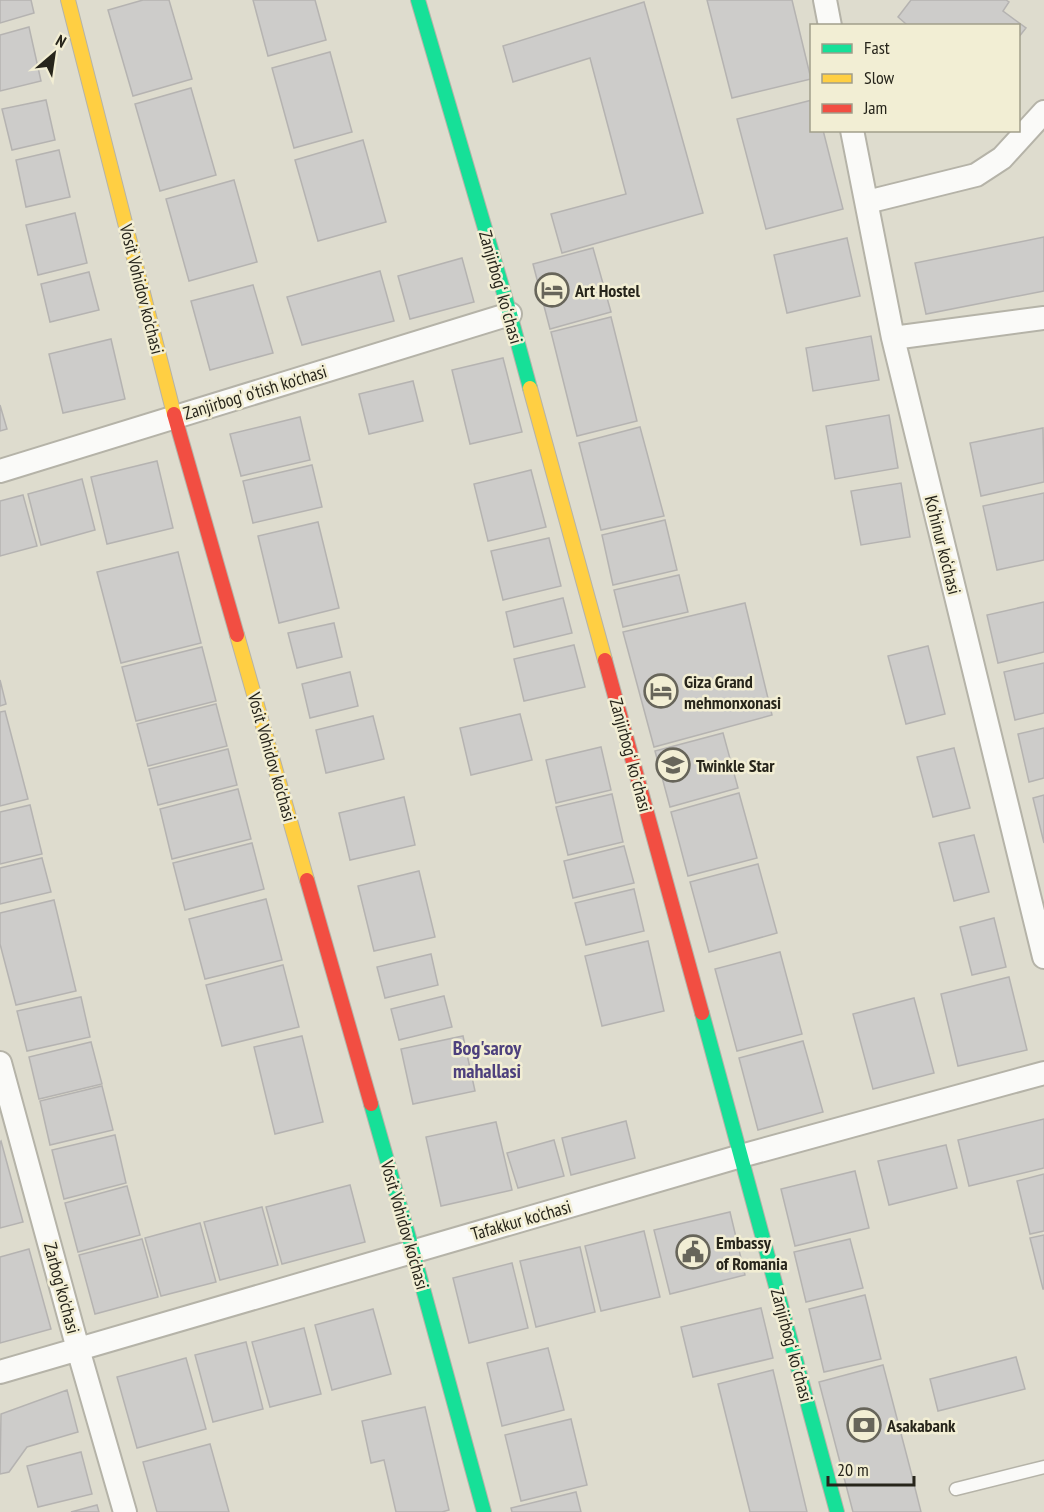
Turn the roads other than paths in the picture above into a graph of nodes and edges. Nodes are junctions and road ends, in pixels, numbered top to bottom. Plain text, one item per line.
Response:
1 (68, 0) edge
2 (418, 0) edge
3 (825, 0) edge
4 (830, 24) edge
5 (1044, 112) edge
6 (852, 132) edge
7 (867, 202) junction
8 (510, 314) junction
9 (1044, 318) edge
10 (893, 338) junction
11 (175, 417) junction
12 (0, 471) edge
13 (1044, 957) edge
14 (0, 1063) edge
15 (1044, 1073) edge
16 (741, 1156) junction
17 (413, 1252) junction
18 (78, 1349) junction
19 (0, 1372) edge
20 (1044, 1467) edge
21 (956, 1488) dead end
22 (125, 1512) edge
23 (484, 1512) edge
24 (837, 1512) edge

1 - 11 street, Vosit Vohidov ko'chasi
2 - 8 street, Zanjirbogʻ koʻchasi
3 - 4 street
5 - 7 street
6 - 7 street, Ko‘hinur ko‘chasi
7 - 10 street, Ko‘hinur ko‘chasi
8 - 11 street, Zanjirbog' o'tish ko'chasi
8 - 16 street, Zanjirbogʻ koʻchasi
9 - 10 street
10 - 13 street, Ko‘hinur ko‘chasi
11 - 12 street, Zanjirbog' o'tish ko'chasi
11 - 17 street, Vosit Vohidov ko'chasi
14 - 18 street, Zarbog'ko'chasi
15 - 16 street, Tafakkur ko'chasi
16 - 17 street, Tafakkur ko'chasi
16 - 24 street, Zanjirbogʻ koʻchasi
17 - 18 street, Tafakkur ko'chasi
17 - 23 street, Vosit Vohidov ko'chasi
18 - 19 street, Tafakkur ko'chasi
18 - 22 street, Zarbog'ko'chasi
20 - 21 lane

